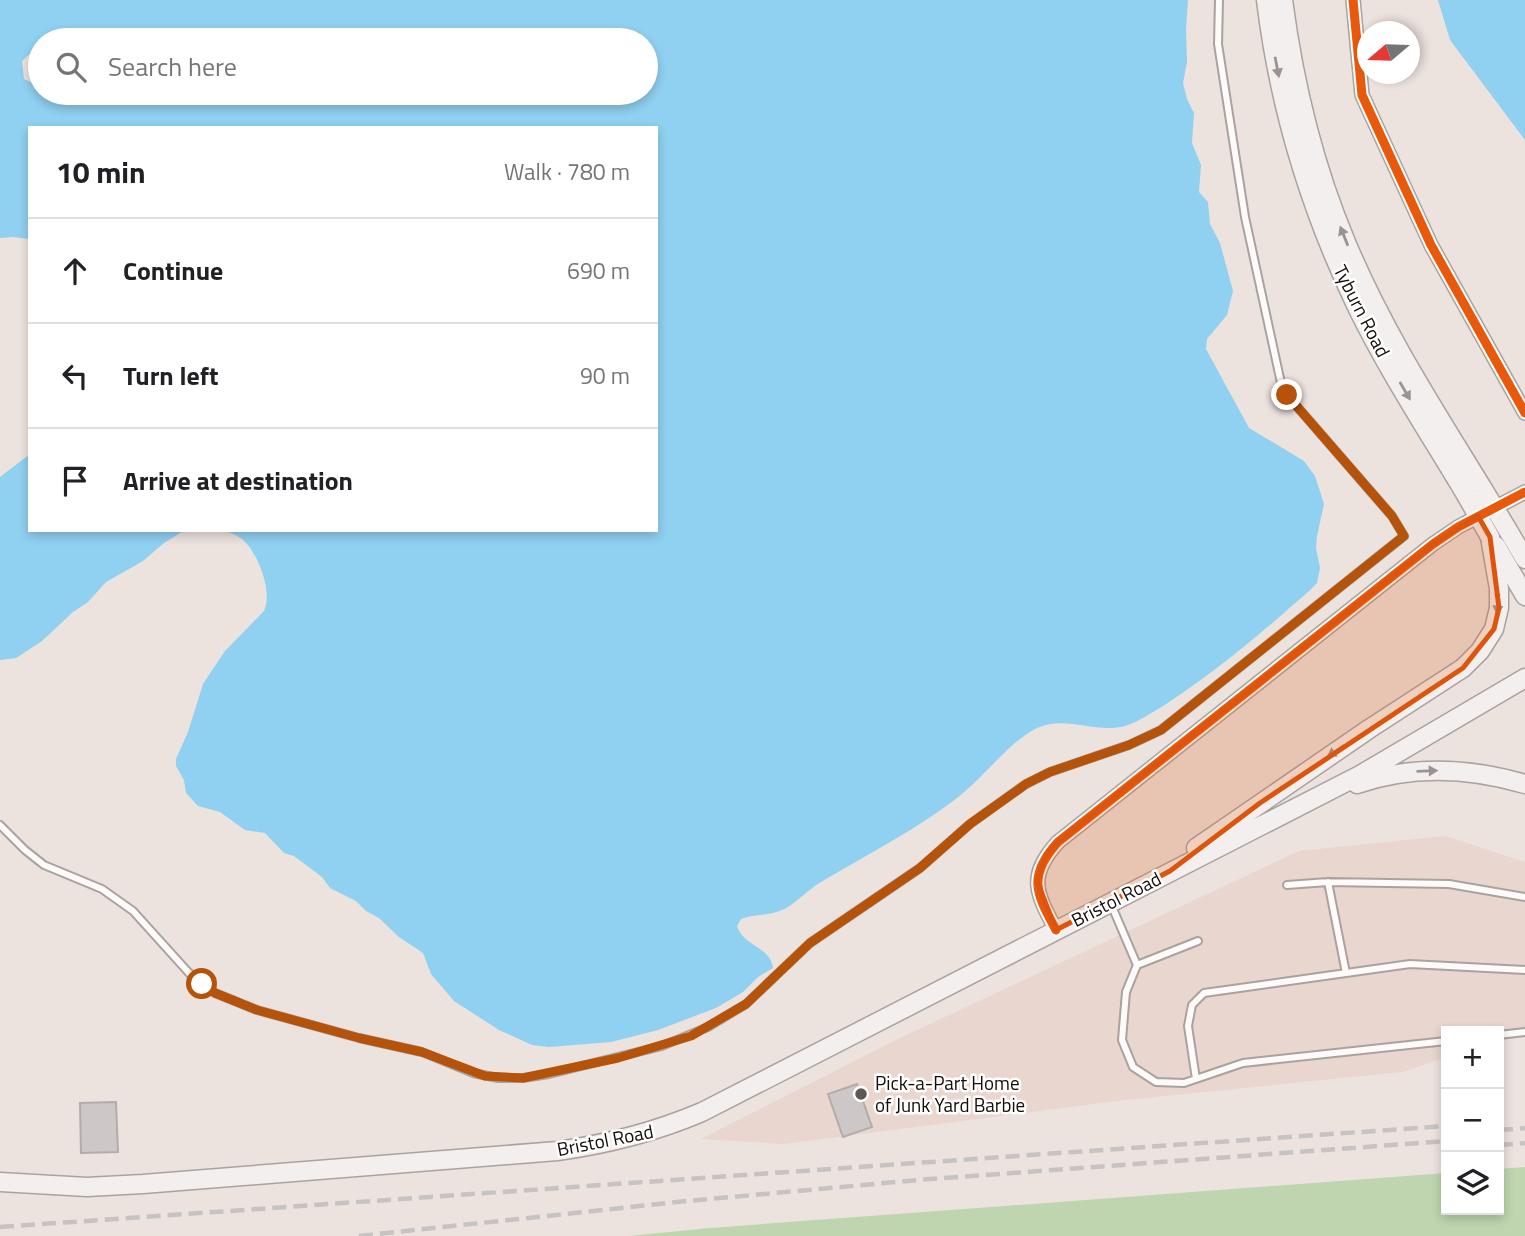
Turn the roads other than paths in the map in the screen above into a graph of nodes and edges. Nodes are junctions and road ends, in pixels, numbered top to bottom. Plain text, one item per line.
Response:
1 (1219, 0) edge
2 (1266, 0) edge
3 (1283, 0) edge
4 (1353, 0) edge
5 (1525, 413) edge
6 (1474, 492) junction
7 (1525, 492) edge
8 (1490, 537) junction
9 (1525, 559) edge
10 (1525, 596) edge
11 (1525, 666) edge
12 (1525, 678) edge
13 (1525, 784) edge
14 (0, 825) edge
15 (1226, 842) junction
16 (1170, 872) junction
17 (1328, 882) junction
18 (1287, 885) dead end
19 (1525, 897) edge
20 (1110, 902) junction
21 (1056, 930) junction
22 (1198, 941) dead end
23 (1137, 965) junction
24 (1525, 970) edge
25 (1346, 973) junction
26 (1525, 1032) edge
27 (1504, 1034) edge
28 (1441, 1042) edge
29 (1196, 1079) junction
30 (0, 1182) edge

1 - 14 lane
2 -> 6 main road, Tyburn Road
6 -> 3 main road, Tyburn Road
4 - 5 street
6 - 8 main road, Tyburn Road, bridge
6 - 9 main road, Tyburn Road, bridge
7 - 21 street
8 - 10 main road, Tyburn Road
8 -> 16 main road
11 - 15 main road
12 - 15 main road
15 -> 13 main road
15 - 16 main road, Bristol Road
16 - 20 main road, Bristol Road
17 - 18 lane
17 - 19 lane
17 - 25 lane
20 - 21 main road, Bristol Road
20 - 23 lane
21 - 30 main road, Bristol Road
22 - 23 lane
23 - 29 lane
24 - 25 lane
25 - 29 lane
26 - 27 lane
28 - 29 lane

